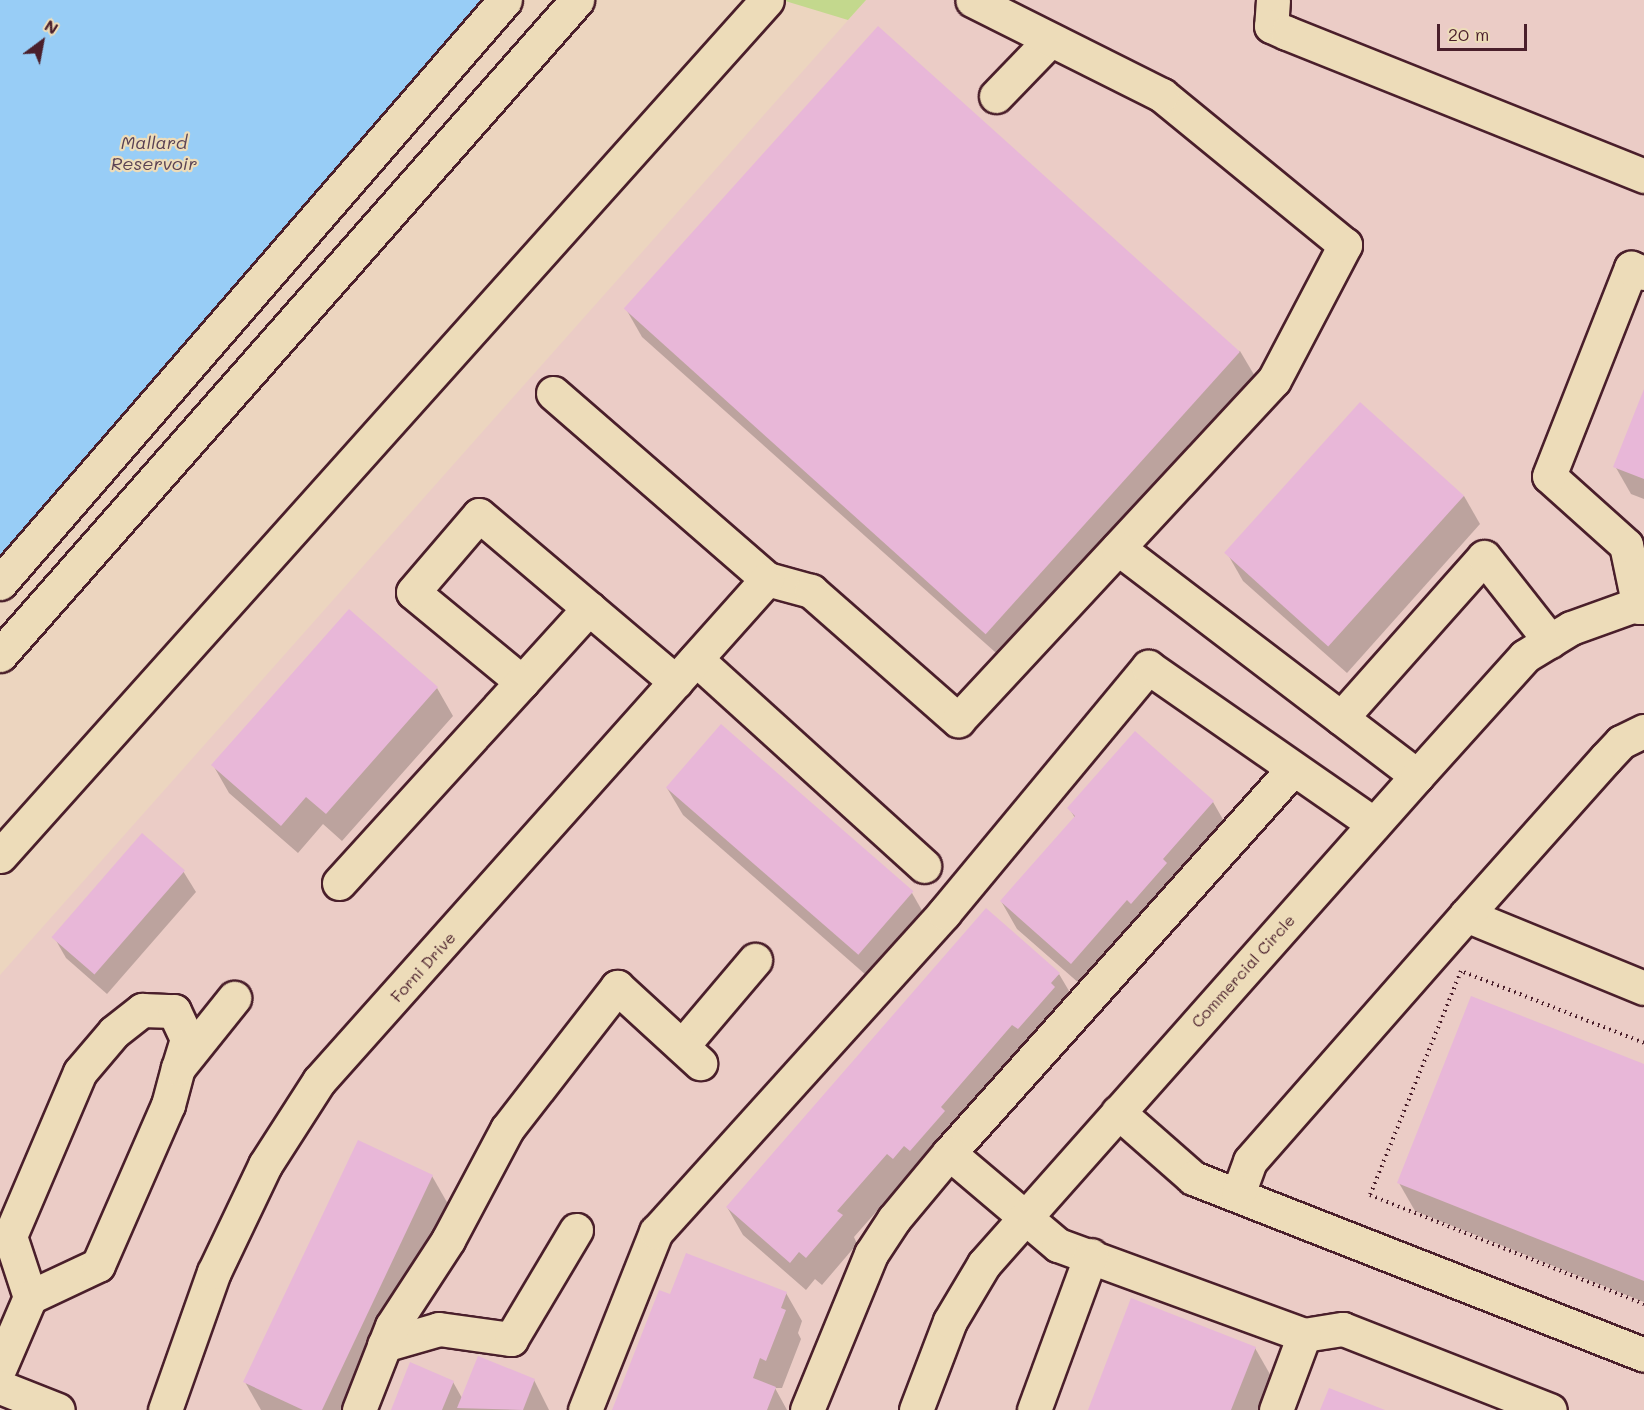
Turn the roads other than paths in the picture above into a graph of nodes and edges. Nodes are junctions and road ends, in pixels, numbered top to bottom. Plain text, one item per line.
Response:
1 (505, 0) edge
2 (577, 0) edge
3 (767, 0) edge
4 (972, 0) edge
5 (1273, 0) edge
6 (1050, 40) junction
7 (996, 96) dead end
8 (1644, 176) edge
9 (1644, 273) edge
10 (553, 393) dead end
11 (1118, 548) junction
12 (767, 579) junction
13 (0, 583) edge
14 (1641, 607) edge
15 (589, 608) junction
16 (1550, 641) junction
17 (0, 656) edge
18 (686, 670) junction
19 (522, 682) junction
20 (1341, 718) junction
21 (1644, 731) edge
22 (1292, 770) junction
23 (1417, 776) junction
24 (1374, 824) junction
25 (0, 856) edge
26 (924, 866) dead end
27 (339, 883) dead end
28 (1466, 915) junction
29 (755, 960) dead end
30 (1644, 988) edge
31 (234, 998) dead end
32 (178, 1068) junction
33 (1118, 1112) junction
34 (949, 1153) junction
35 (1238, 1194) junction
36 (1023, 1220) junction
37 (576, 1230) dead end
38 (1091, 1255) junction
39 (30, 1297) junction
40 (1304, 1335) junction
41 (384, 1345) junction
42 (1644, 1355) edge
43 (0, 1367) edge
44 (0, 1387) edge
45 (58, 1410) edge
46 (165, 1410) edge
47 (359, 1410) edge
48 (585, 1410) edge
49 (807, 1410) edge
50 (916, 1410) edge
51 (1034, 1410) edge
52 (1276, 1410) edge
53 (1550, 1410) edge

1 - 13 street
2 - 17 street
3 - 25 street
4 - 6 street
5 - 8 street
6 - 7 street
6 - 11 street
9 - 14 street
10 - 12 street
11 - 12 street
11 - 20 street
12 - 18 street, Forni Drive
14 - 16 street, Commercial Circle
15 - 18 street
15 - 19 street
15 - 19 street
16 - 20 street
16 - 23 street, Commercial Circle
18 - 26 street
18 - 46 street, Forni Drive
19 - 27 street
20 - 23 street
21 - 28 street
22 - 24 street
22 - 34 street
22 - 48 street
23 - 24 street, Commercial Circle
24 - 33 street, Commercial Circle
28 - 30 street
28 - 35 street
29 - 41 street
31 - 32 street
32 - 39 street
32 - 39 street
33 - 35 street
33 - 36 street, Commercial Circle
34 - 36 street
34 - 49 street
35 - 42 street
36 - 38 street
36 - 50 street, Commercial Circle
37 - 41 street
38 - 40 street
38 - 51 street
39 - 43 street
40 - 52 street
40 - 53 street
41 - 47 street
44 - 45 street

